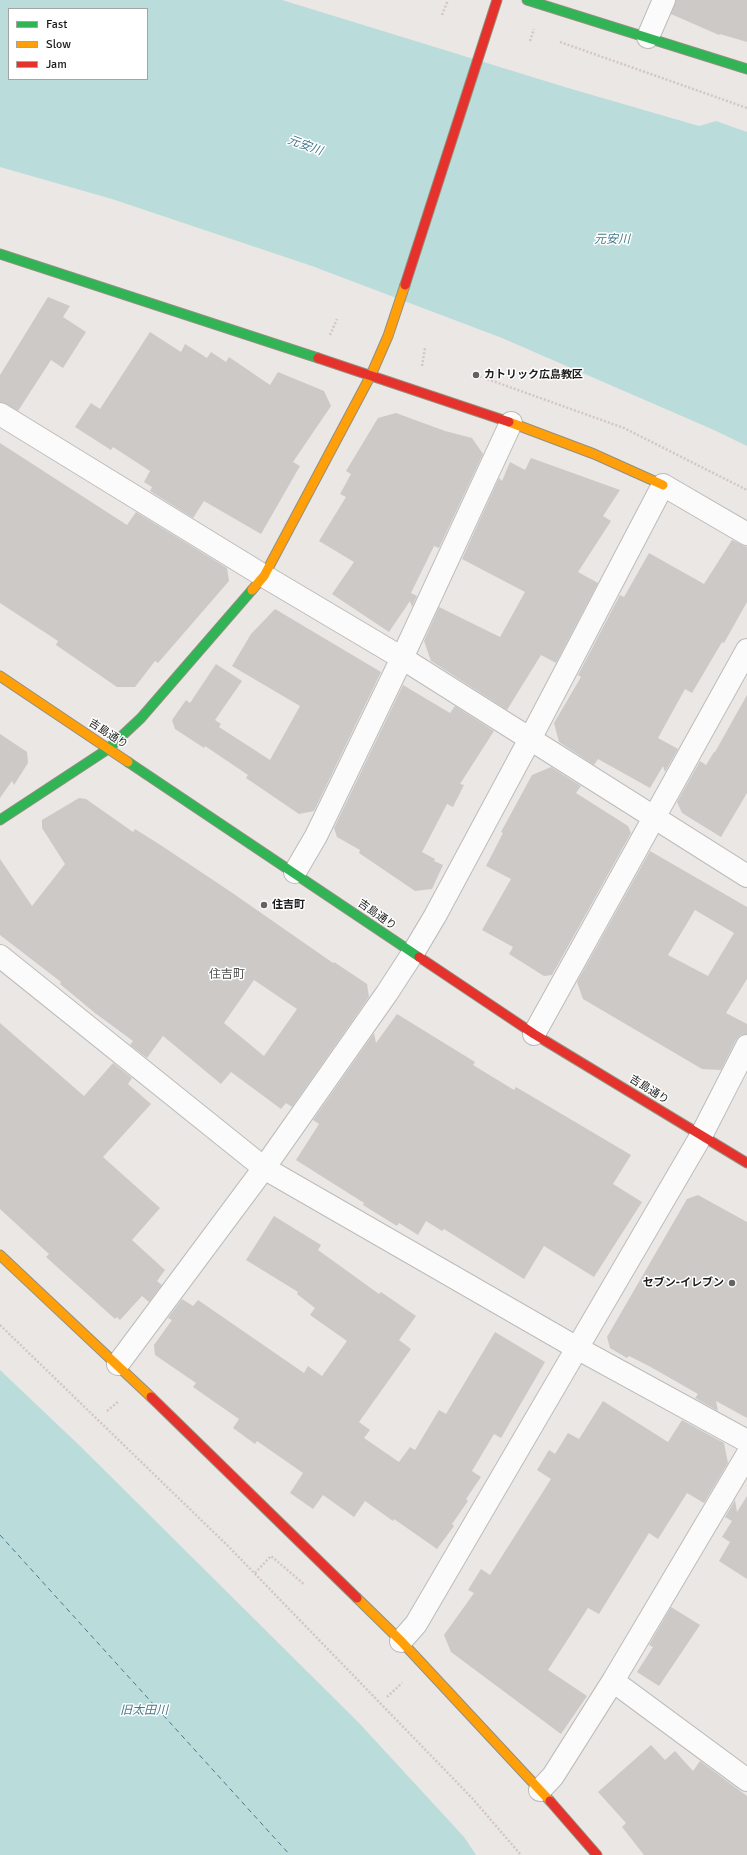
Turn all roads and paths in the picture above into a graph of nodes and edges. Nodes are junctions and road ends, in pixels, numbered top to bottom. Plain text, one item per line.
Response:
1 (448, 0) edge
2 (497, 0) edge
3 (527, 0) edge
4 (664, 0) edge
5 (442, 15) dead end
6 (535, 24) dead end
7 (648, 37) junction
8 (530, 41) dead end
9 (560, 42) dead end
10 (747, 70) edge
11 (747, 108) edge
12 (0, 254) edge
13 (337, 319) dead end
14 (330, 337) dead end
15 (425, 348) dead end
16 (421, 370) dead end
17 (371, 375) junction
18 (476, 376) dead end
19 (0, 414) edge
20 (511, 423) junction
21 (663, 485) junction
22 (747, 490) edge
23 (747, 534) edge
24 (264, 576) junction
25 (747, 650) edge
26 (402, 658) junction
27 (0, 676) edge
28 (530, 739) junction
29 (108, 749) junction
30 (654, 817) junction
31 (0, 820) edge
32 (295, 872) junction
33 (747, 876) edge
34 (414, 953) junction
35 (0, 956) edge
36 (534, 1034) junction
37 (747, 1046) edge
38 (701, 1136) junction
39 (747, 1163) edge
40 (264, 1168) junction
41 (0, 1255) edge
42 (0, 1325) edge
43 (577, 1348) junction
44 (118, 1364) junction
45 (121, 1398) dead end
46 (108, 1411) dead end
47 (747, 1442) edge
48 (747, 1455) edge
49 (255, 1573) junction
50 (310, 1589) dead end
51 (401, 1641) junction
52 (613, 1681) junction
53 (402, 1683) dead end
54 (387, 1697) dead end
55 (747, 1780) edge
56 (540, 1790) junction
57 (521, 1855) edge
58 (597, 1855) edge

1 - 5 path
2 - 17 street
3 - 7 street
4 - 7 street
6 - 8 path
7 - 10 street
9 - 11 path
12 - 17 street
13 - 14 path
15 - 16 path
17 - 20 street
17 - 24 street
18 - 22 path
19 - 24 street
20 - 21 street
20 - 26 street
21 - 23 street
21 - 28 street
24 - 26 street
24 - 29 street
25 - 30 street
26 - 28 street
26 - 32 street
27 - 29 street, 吉島通り
28 - 30 street
28 - 34 street
29 - 31 street
29 - 32 street, 吉島通り
30 - 33 street
30 - 36 street
32 - 34 street, 吉島通り
34 - 36 street, 吉島通り
34 - 40 street
35 - 40 street
36 - 38 street, 吉島通り
37 - 38 street
38 - 39 street, 吉島通り
38 - 43 street
40 - 43 street
40 - 44 street
41 - 44 street
42 - 49 path
43 - 47 street
43 - 51 street
44 - 51 street
45 - 46 path
48 - 52 street
49 - 50 path
49 - 57 path
51 - 56 street
52 - 55 street
52 - 56 street
53 - 54 path
56 - 58 street

